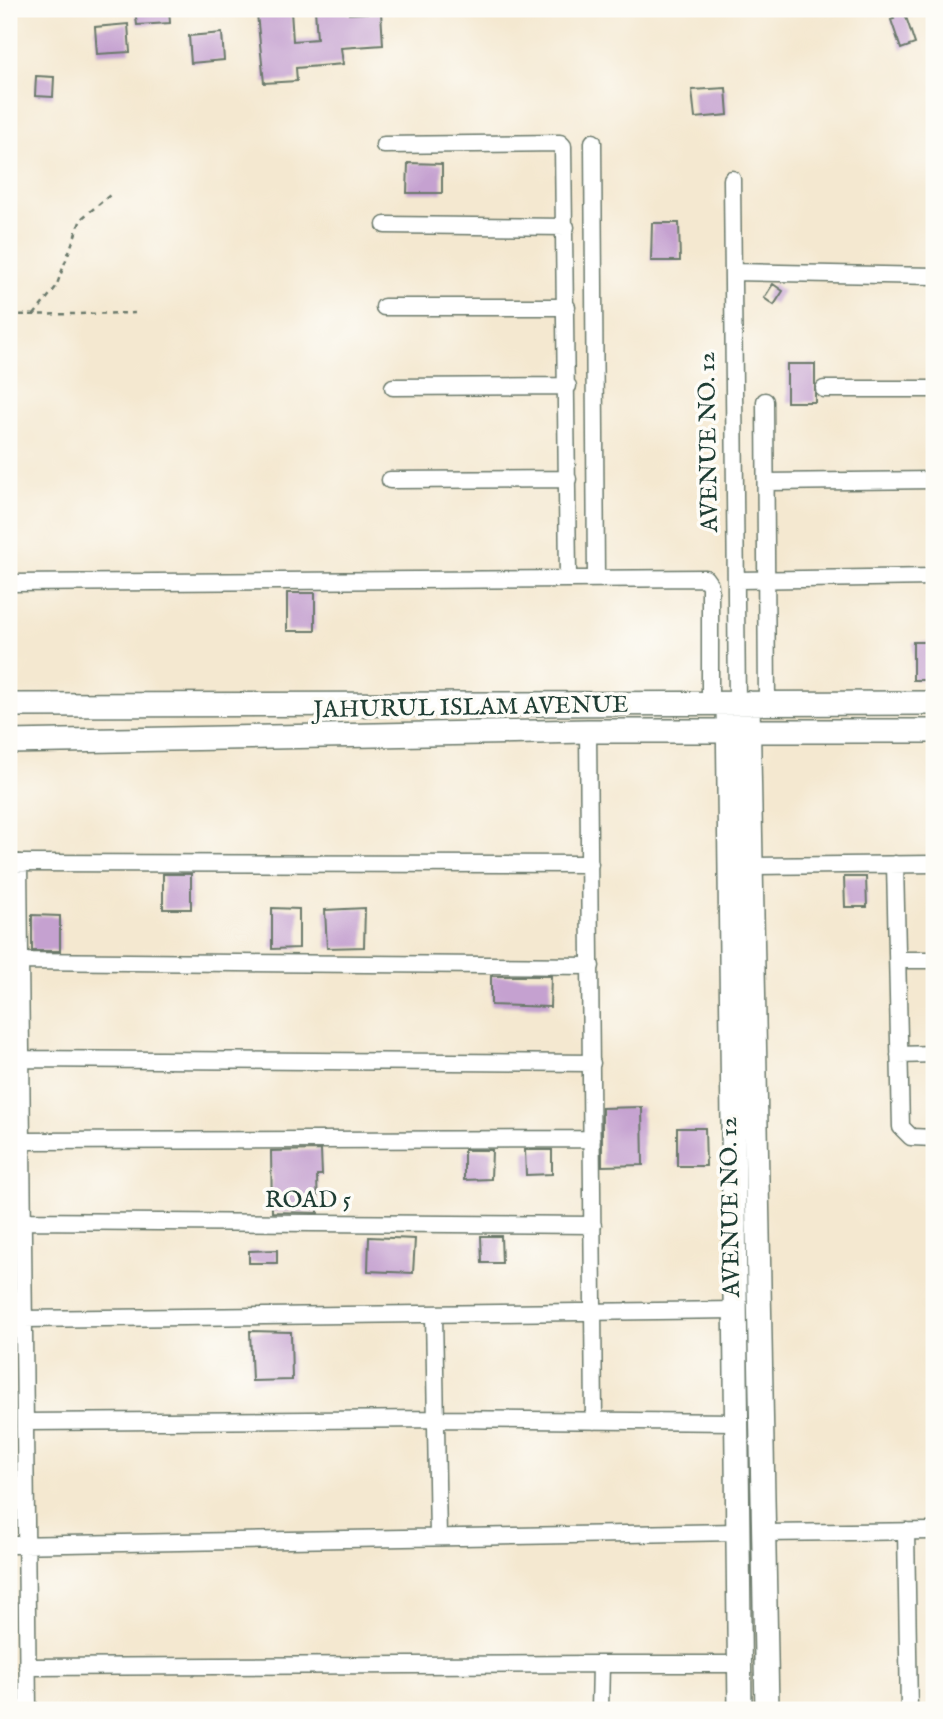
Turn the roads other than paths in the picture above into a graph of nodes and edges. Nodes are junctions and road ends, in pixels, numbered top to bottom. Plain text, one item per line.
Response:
1 (593, 142) dead end
2 (384, 145) dead end
3 (732, 179) dead end
4 (385, 225) dead end
5 (566, 227) junction
6 (733, 272) junction
7 (934, 276) edge
8 (384, 307) dead end
9 (567, 307) junction
10 (568, 386) junction
11 (393, 387) dead end
12 (824, 389) dead end
13 (934, 389) edge
14 (765, 401) dead end
15 (568, 479) junction
16 (934, 480) edge
17 (390, 481) dead end
18 (767, 482) junction
19 (568, 577) junction
20 (768, 577) junction
21 (934, 577) edge
22 (596, 578) junction
23 (738, 580) junction
24 (9, 583) edge
25 (934, 703) edge
26 (738, 704) junction
27 (9, 705) edge
28 (738, 731) junction
29 (934, 731) edge
30 (588, 732) junction
31 (9, 742) edge
32 (14, 863) edge
33 (590, 864) junction
34 (895, 864) junction
35 (934, 864) edge
36 (751, 866) junction
37 (897, 960) junction
38 (934, 960) edge
39 (20, 961) junction
40 (591, 966) junction
41 (934, 1054) edge
42 (900, 1055) junction
43 (21, 1059) junction
44 (592, 1063) junction
45 (934, 1138) edge
46 (592, 1139) junction
47 (22, 1141) junction
48 (23, 1221) junction
49 (593, 1225) junction
50 (736, 1310) junction
51 (593, 1312) junction
52 (434, 1314) junction
53 (24, 1319) junction
54 (435, 1419) junction
55 (594, 1421) junction
56 (25, 1422) junction
57 (737, 1422) junction
58 (906, 1531) junction
59 (934, 1531) edge
60 (738, 1532) junction
61 (764, 1533) junction
62 (438, 1537) junction
63 (9, 1545) edge
64 (26, 1545) junction
65 (601, 1664) junction
66 (740, 1664) junction
67 (27, 1667) junction
68 (28, 1710) edge
69 (600, 1710) edge
70 (740, 1710) edge
71 (767, 1710) edge
72 (909, 1710) edge

1 - 22 street
2 - 5 street
3 - 6 street, AVENUE NO. 12
4 - 5 street
5 - 9 street
6 - 7 street
6 - 23 street, AVENUE NO. 12
8 - 9 street
9 - 10 street
10 - 11 street
10 - 15 street
12 - 13 street
14 - 18 street, AVENUE NO. 12
15 - 17 street
15 - 19 street
16 - 18 street
18 - 20 street, AVENUE NO. 12
19 - 22 street
19 - 24 street
20 - 21 street
20 - 23 street
20 - 26 street, AVENUE NO. 12
22 - 26 street
23 - 26 street, AVENUE NO. 12
25 - 26 street, JAHURUL ISLAM AVENUE
26 - 27 street, JAHURUL ISLAM AVENUE
26 - 28 street, AVENUE NO. 12
28 - 29 street, JAHURUL ISLAM AVENUE
28 - 30 street, JAHURUL ISLAM AVENUE
28 - 36 street, AVENUE NO. 12
28 - 50 street, AVENUE NO. 12
30 - 31 street, JAHURUL ISLAM AVENUE
30 - 33 street
32 - 33 street
32 - 39 street
33 - 40 street
34 - 35 street
34 - 36 street
34 - 37 street
36 - 61 street, AVENUE NO. 12
37 - 38 street
37 - 42 street
39 - 40 street
39 - 43 street
40 - 44 street
41 - 42 street
42 - 45 street
43 - 44 street
43 - 47 street
44 - 46 street
46 - 47 street
46 - 49 street
47 - 48 street
48 - 49 street, ROAD 5
48 - 53 street
49 - 51 street
50 - 51 street
50 - 57 street, AVENUE NO. 12
51 - 52 street
51 - 55 street
52 - 53 street
52 - 54 street
53 - 56 street
54 - 55 street
54 - 56 street
54 - 62 street
55 - 57 street
56 - 64 street
57 - 60 street, AVENUE NO. 12
58 - 59 street
58 - 61 street
58 - 72 street
60 - 62 street
60 - 66 street, AVENUE NO. 12
61 - 71 street, AVENUE NO. 12
62 - 64 street
63 - 64 street
64 - 67 street
65 - 66 street
65 - 67 street
65 - 69 street
66 - 70 street, AVENUE NO. 12
67 - 68 street

